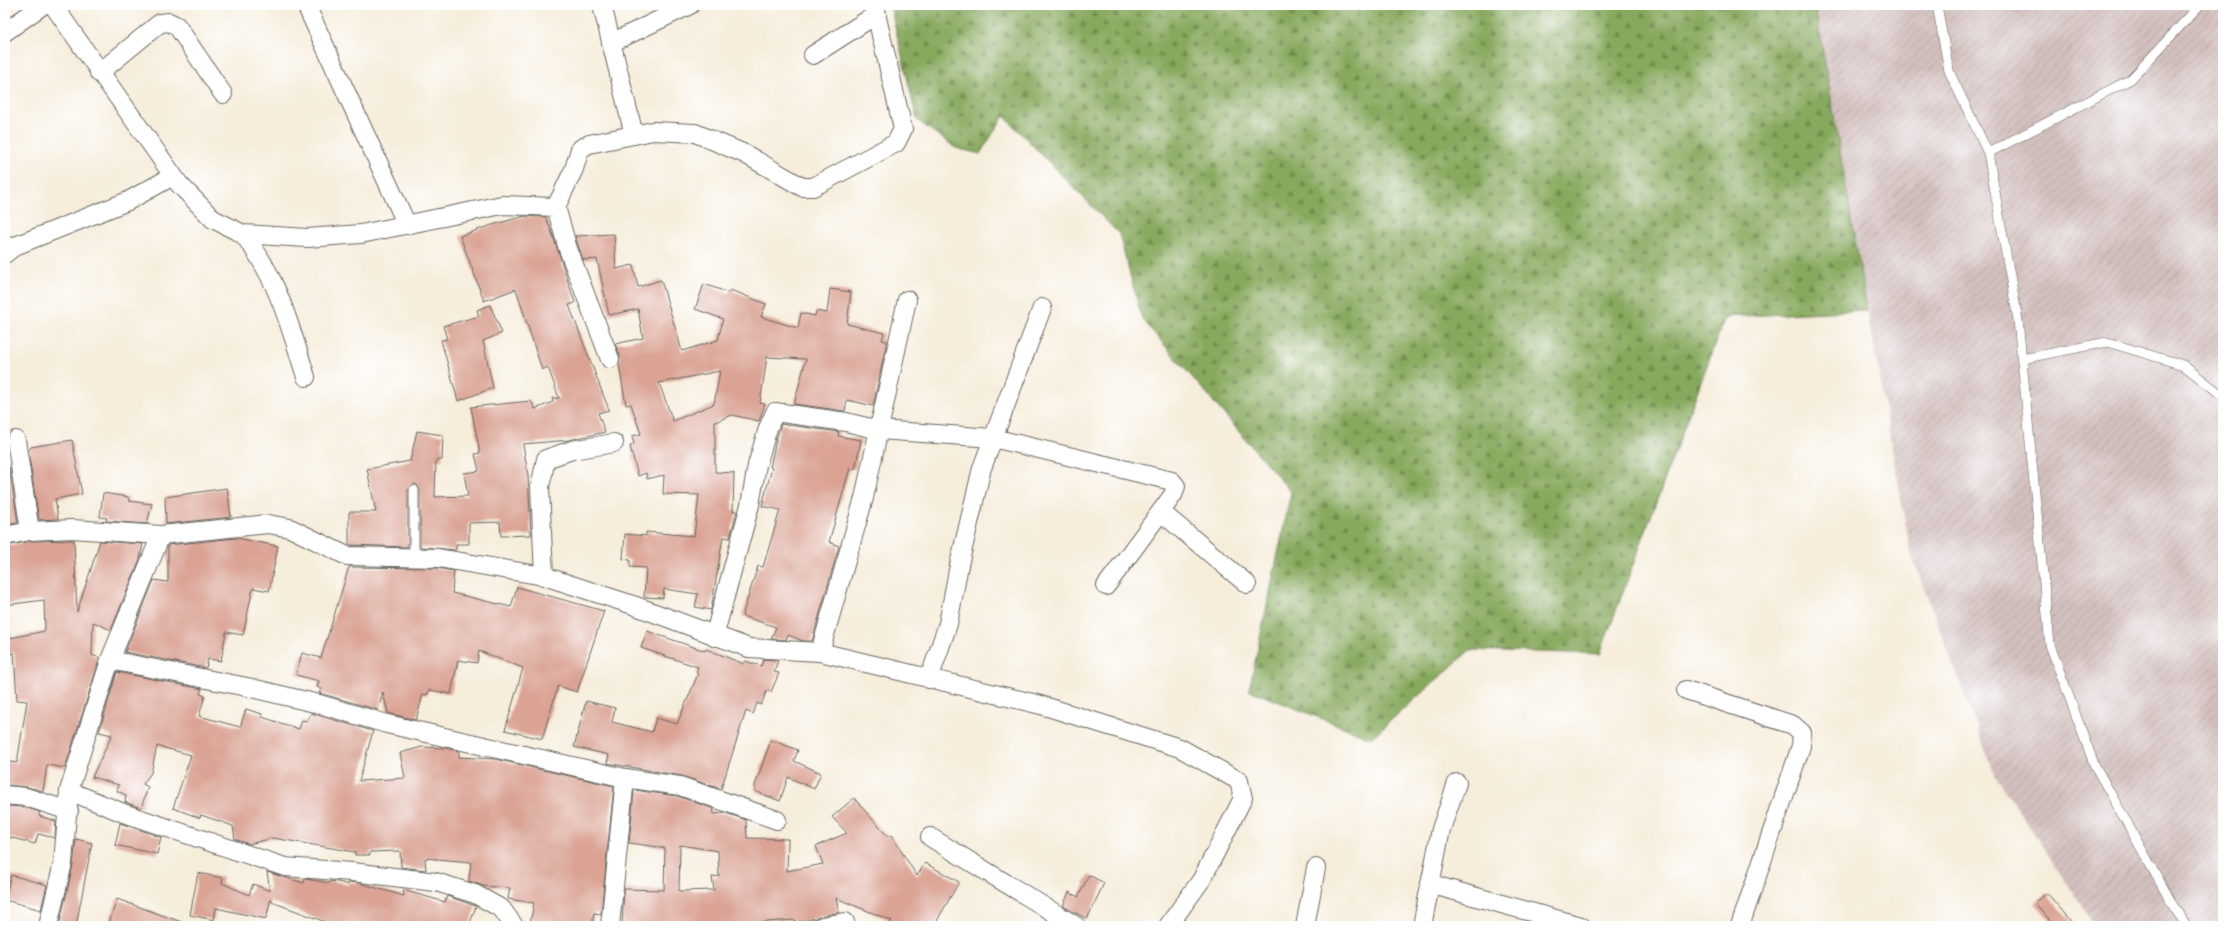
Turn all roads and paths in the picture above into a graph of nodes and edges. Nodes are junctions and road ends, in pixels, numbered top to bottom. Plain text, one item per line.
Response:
1 (43, 5) edge
2 (52, 5) edge
3 (306, 5) edge
4 (602, 5) edge
5 (690, 5) edge
6 (1937, 5) edge
7 (2200, 5) edge
8 (876, 9) edge
9 (5, 32) edge
10 (611, 43) junction
11 (813, 55) dead end
12 (99, 73) junction
13 (223, 94) dead end
14 (634, 135) junction
15 (1988, 152) junction
16 (172, 176) junction
17 (556, 206) junction
18 (407, 225) junction
19 (243, 234) junction
20 (5, 254) edge
21 (907, 300) dead end
22 (1042, 308) dead end
23 (610, 359) dead end
24 (2022, 359) junction
25 (306, 377) dead end
26 (2223, 396) edge
27 (879, 430) junction
28 (993, 438) junction
29 (16, 440) dead end
30 (614, 443) dead end
31 (414, 490) dead end
32 (1161, 512) junction
33 (30, 531) junction
34 (161, 535) junction
35 (5, 536) edge
36 (414, 556) junction
37 (544, 576) junction
38 (1248, 584) dead end
39 (1106, 586) dead end
40 (714, 637) junction
41 (820, 652) junction
42 (110, 660) junction
43 (929, 679) junction
44 (1686, 690) dead end
45 (625, 778) junction
46 (1457, 783) dead end
47 (69, 791) junction
48 (5, 795) edge
49 (68, 811) junction
50 (777, 820) dead end
51 (930, 838) dead end
52 (1316, 868) dead end
53 (1430, 884) junction
54 (48, 926) edge
55 (514, 926) edge
56 (610, 926) edge
57 (822, 926) edge
58 (846, 926) edge
59 (1076, 926) edge
60 (1168, 926) edge
61 (1305, 926) edge
62 (1422, 926) edge
63 (1581, 926) edge
64 (1740, 926) edge
65 (2187, 926) edge

1 - 9 street
2 - 12 street
3 - 18 street
4 - 10 street
5 - 10 street
6 - 15 lane
7 - 15 lane
8 - 11 street
8 - 14 street
10 - 14 street
12 - 13 street
12 - 16 street
14 - 17 street
15 - 24 lane
16 - 19 street
16 - 20 street
17 - 18 street
17 - 23 street
18 - 19 street
19 - 25 street
21 - 27 street
22 - 28 street
24 - 26 lane
24 - 65 lane
27 - 28 street
27 - 40 street
27 - 41 street
28 - 32 street
28 - 43 street
29 - 33 street
30 - 37 street
31 - 36 lane
32 - 38 street
32 - 39 street
33 - 34 street
33 - 35 street
34 - 36 street
34 - 42 street
36 - 37 street
37 - 40 street
40 - 41 street
41 - 43 street
42 - 45 street
42 - 47 street
43 - 60 street
44 - 64 street
45 - 50 street
45 - 56 street
46 - 53 street
47 - 49 street
47 - 55 street
48 - 49 street
49 - 54 street
51 - 59 street
52 - 61 street
53 - 62 street
53 - 63 street
57 - 58 street

